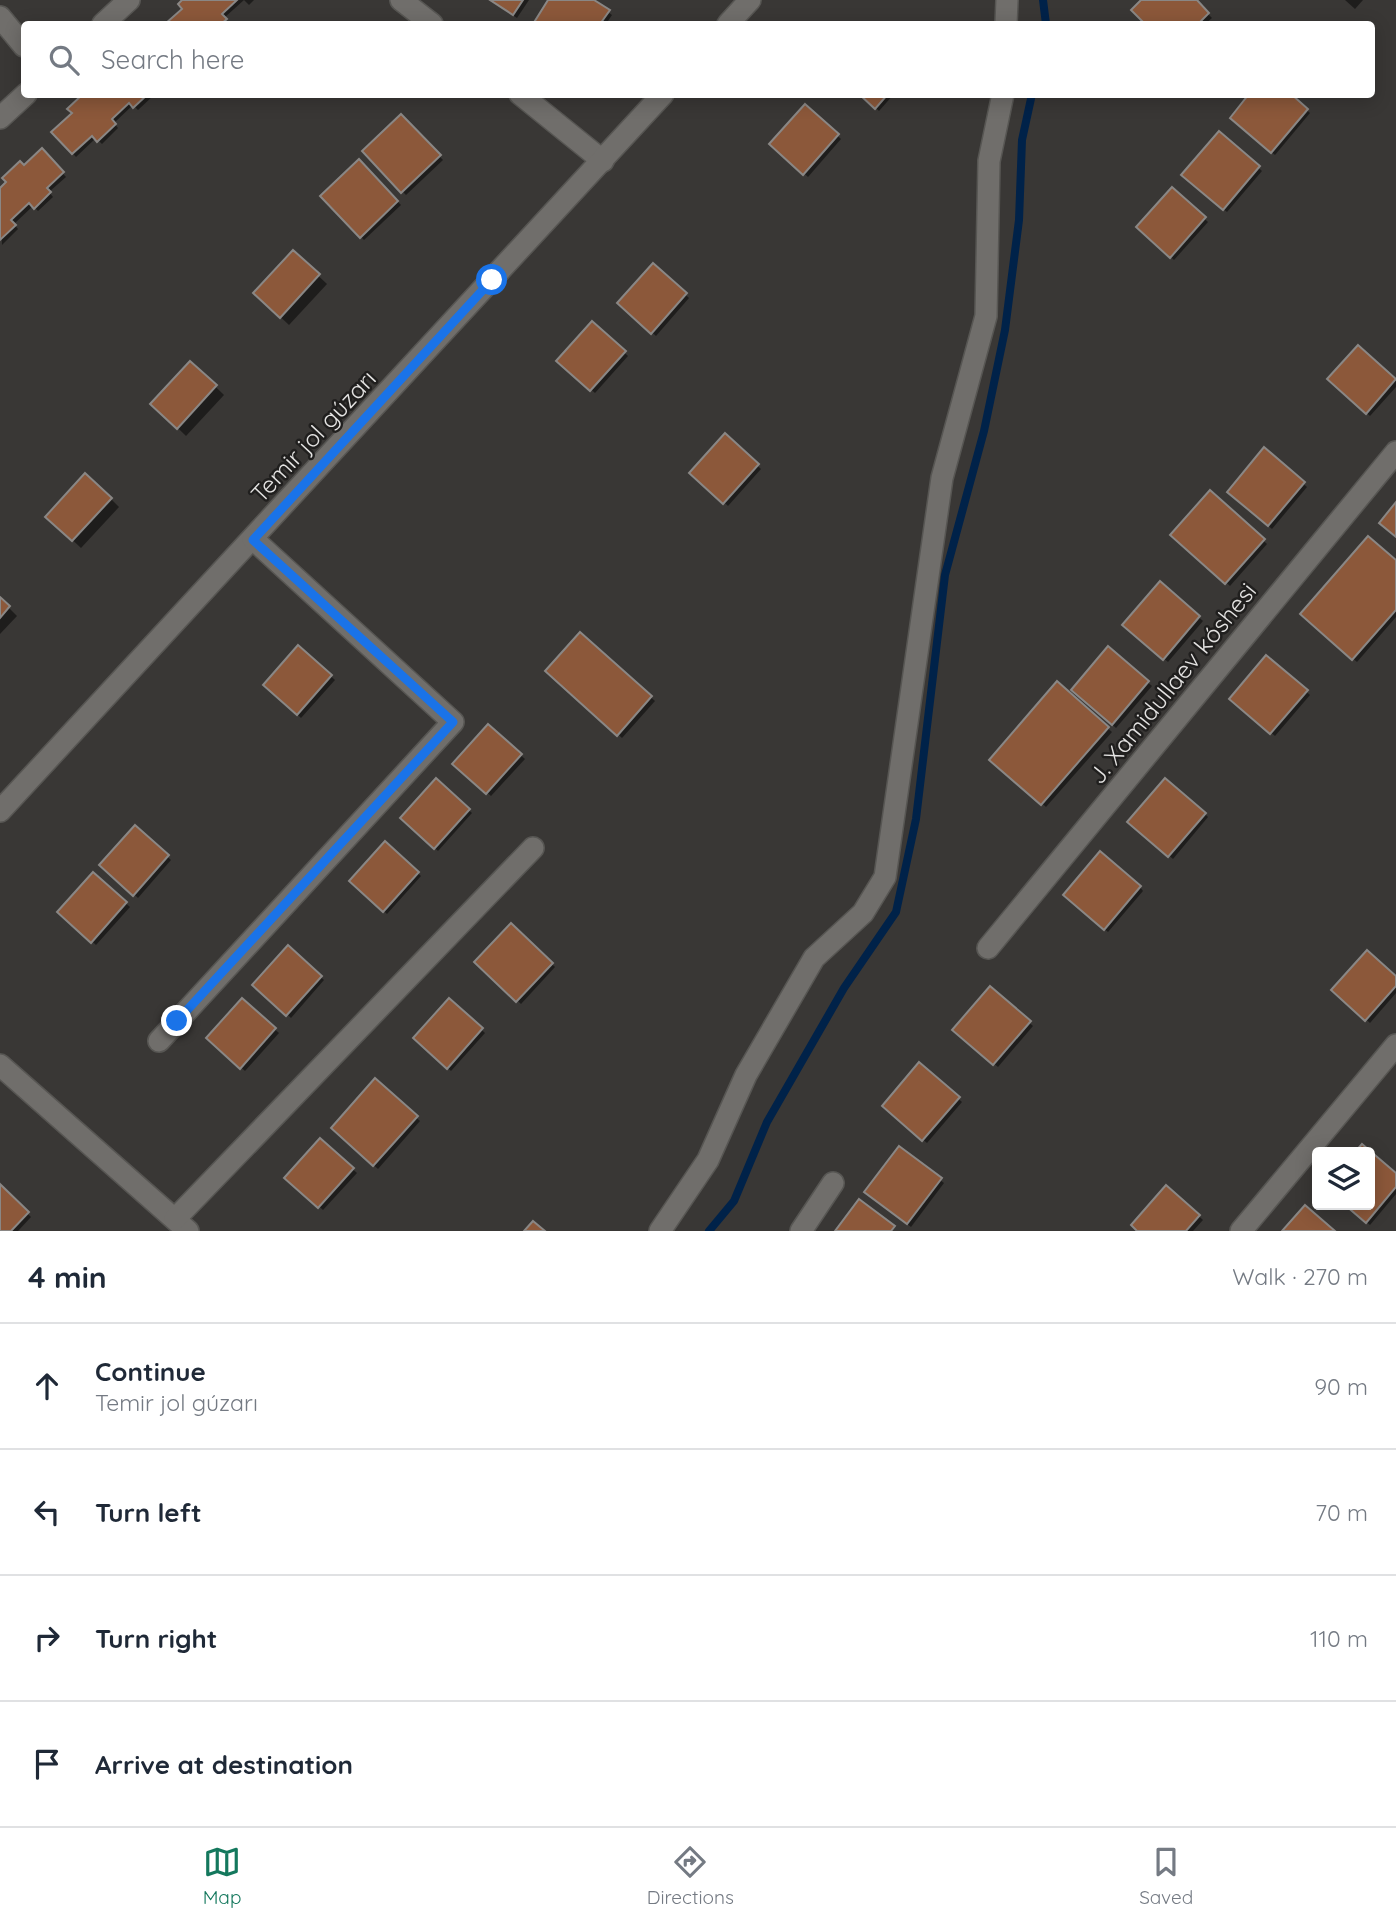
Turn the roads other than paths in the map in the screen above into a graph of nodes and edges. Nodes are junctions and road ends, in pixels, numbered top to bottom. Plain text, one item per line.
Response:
1 (129, 0) edge
2 (401, 0) edge
3 (750, 0) edge
4 (1007, 0) edge
5 (0, 17) edge
6 (106, 21) edge
7 (428, 21) edge
8 (731, 21) edge
9 (1006, 21) edge
10 (21, 42) edge
11 (22, 98) edge
12 (525, 98) edge
13 (659, 98) edge
14 (1002, 98) edge
15 (0, 118) edge
16 (603, 161) junction
17 (1396, 452) edge
18 (253, 540) junction
19 (0, 811) edge
20 (533, 848) dead end
21 (988, 948) dead end
22 (159, 1041) dead end
23 (1396, 1045) edge
24 (0, 1065) edge
25 (833, 1183) dead end
26 (181, 1225) edge
27 (660, 1231) edge
28 (801, 1231) edge
29 (1241, 1231) edge

1 - 6 street
2 - 7 street
3 - 8 street
4 - 9 street
5 - 10 street
11 - 15 street
12 - 16 street
13 - 16 street, Temir jol gúzarı
14 - 27 street
16 - 18 street, Temir jol gúzarı
17 - 21 street, J. Xamidullaev kóshesi
18 - 19 street, Temir jol gúzarı
18 - 22 street
20 - 26 street
23 - 29 street
24 - 26 street
25 - 28 street

